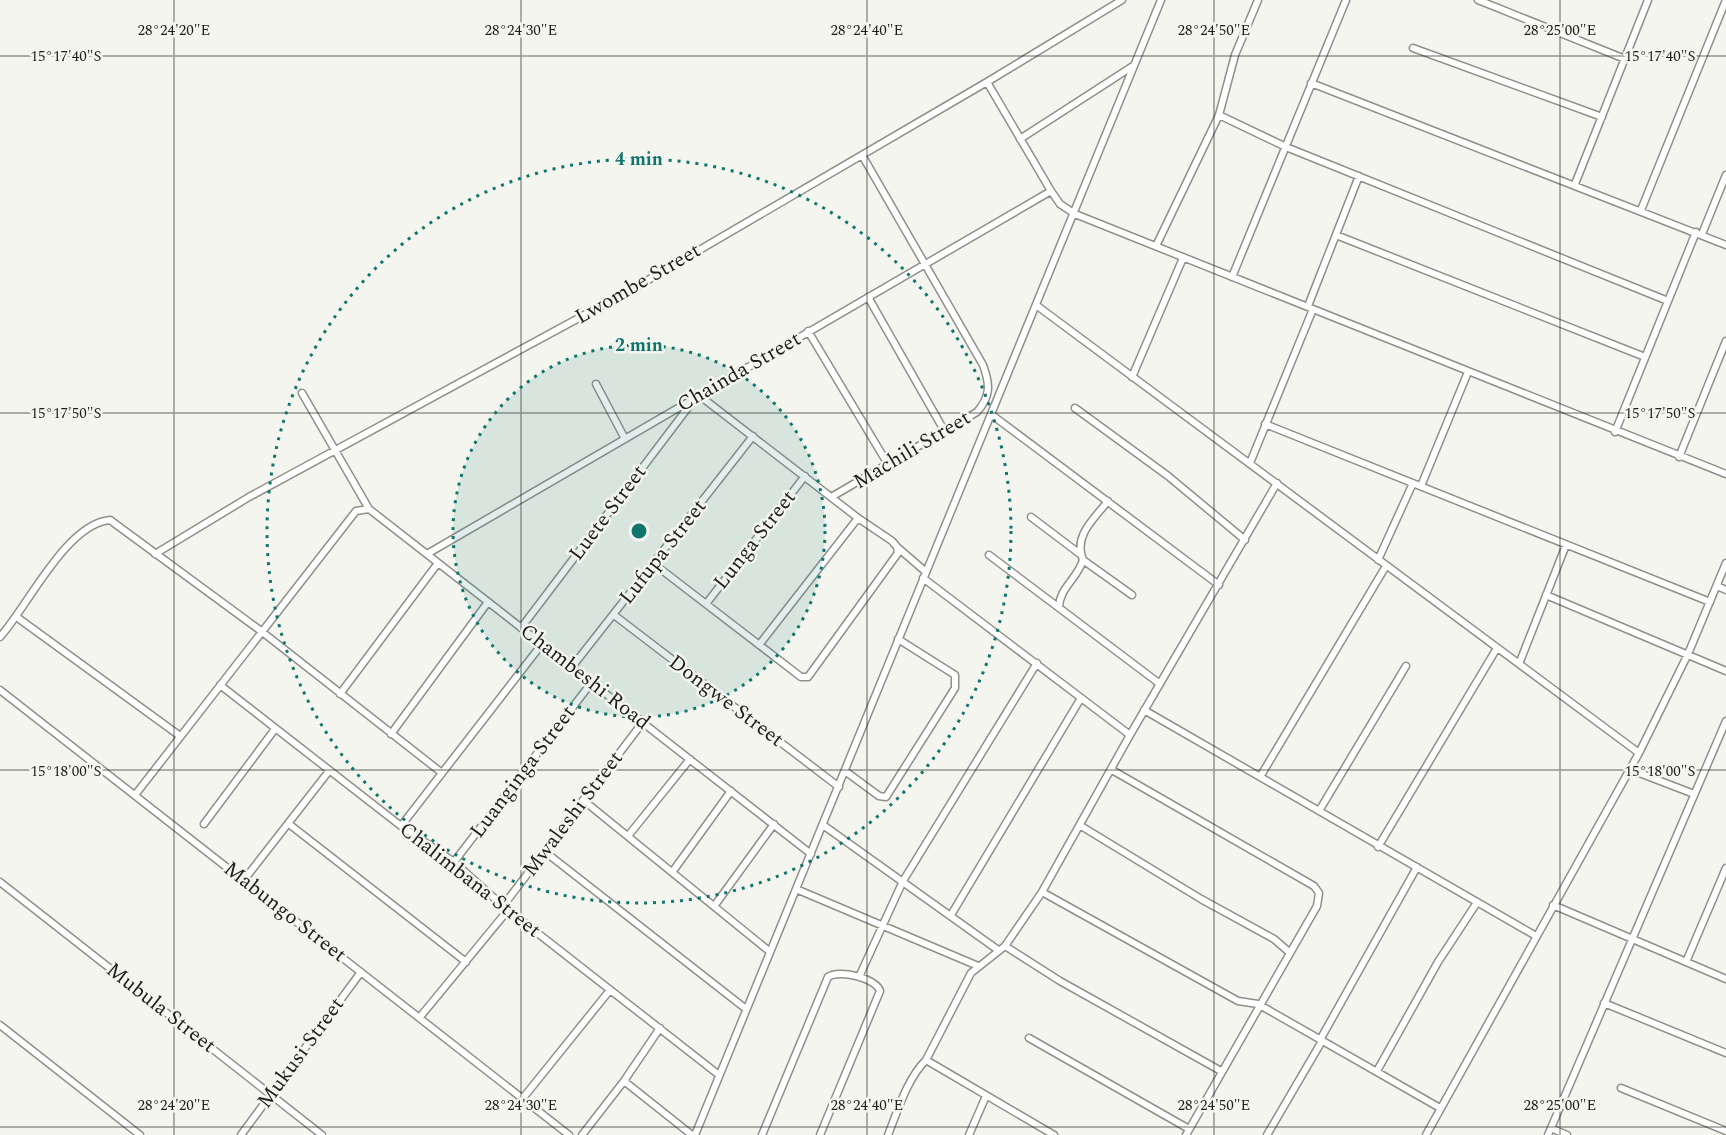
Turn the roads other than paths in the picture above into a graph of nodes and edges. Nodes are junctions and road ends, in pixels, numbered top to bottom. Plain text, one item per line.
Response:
1 (1161, 0) edge
2 (1258, 0) edge
3 (1346, 0) edge
4 (1478, 0) edge
5 (1648, 0) edge
6 (1726, 0) edge
7 (1118, 2) edge
8 (1413, 48) dead end
9 (1625, 60) junction
10 (1135, 65) junction
11 (987, 82) junction
12 (1311, 83) junction
13 (1218, 115) junction
14 (1602, 117) junction
15 (1020, 139) junction
16 (1286, 147) junction
17 (862, 155) junction
18 (1726, 175) edge
19 (1359, 176) junction
20 (1575, 184) junction
21 (1051, 191) junction
22 (1641, 210) junction
23 (1074, 214) junction
24 (1699, 233) junction
25 (1336, 235) junction
26 (1726, 245) edge
27 (1156, 246) junction
28 (1184, 258) junction
29 (924, 264) junction
30 (1232, 277) junction
31 (868, 297) junction
32 (1668, 301) junction
33 (1036, 305) junction
34 (1311, 307) junction
35 (808, 331) junction
36 (1726, 341) edge
37 (1645, 357) junction
38 (1468, 372) junction
39 (1132, 377) junction
40 (596, 384) dead end
41 (302, 393) dead end
42 (697, 398) junction
43 (985, 401) junction
44 (1074, 408) dead end
45 (992, 413) junction
46 (1265, 424) junction
47 (945, 432) junction
48 (1615, 432) junction
49 (753, 436) junction
50 (624, 437) junction
51 (334, 452) junction
52 (1679, 457) junction
53 (1250, 463) junction
54 (889, 466) junction
55 (1726, 474) edge
56 (805, 476) junction
57 (1277, 483) junction
58 (1413, 483) junction
59 (1420, 486) junction
60 (833, 496) junction
61 (1108, 501) junction
62 (369, 509) junction
63 (1031, 517) dead end
64 (858, 518) junction
65 (1245, 540) junction
66 (1566, 544) junction
67 (897, 547) junction
68 (155, 554) junction
69 (427, 554) junction
70 (989, 555) dead end
71 (1082, 557) junction
72 (1378, 560) junction
73 (438, 562) junction
74 (1726, 563) edge
75 (654, 564) junction
76 (1386, 566) junction
77 (924, 575) junction
78 (1219, 585) junction
79 (1717, 586) junction
80 (1726, 590) edge
81 (1132, 595) dead end
82 (1546, 595) junction
83 (488, 602) junction
84 (1710, 602) junction
85 (706, 604) junction
86 (1059, 608) junction
87 (614, 615) junction
88 (18, 618) junction
89 (521, 628) junction
90 (261, 632) junction
91 (0, 637) edge
92 (898, 639) junction
93 (542, 644) junction
94 (759, 645) junction
95 (1497, 648) junction
96 (1688, 654) junction
97 (1037, 663) junction
98 (1519, 664) junction
99 (1406, 666) dead end
100 (572, 668) junction
101 (1726, 671) edge
102 (592, 682) junction
103 (1160, 684) junction
104 (220, 685) junction
105 (0, 690) edge
106 (340, 694) junction
107 (1081, 698) junction
108 (1144, 710) junction
109 (1726, 721) edge
110 (643, 722) junction
111 (275, 729) junction
112 (391, 734) junction
113 (1130, 735) junction
114 (180, 736) junction
115 (1639, 753) junction
116 (690, 759) junction
117 (1629, 769) junction
118 (1112, 770) junction
119 (329, 771) junction
120 (845, 771) junction
121 (442, 773) junction
122 (1260, 777) junction
123 (839, 787) junction
124 (731, 791) junction
125 (1694, 794) junction
126 (135, 795) junction
127 (583, 800) junction
128 (1319, 811) junction
129 (204, 824) dead end
130 (289, 824) junction
131 (774, 824) junction
132 (823, 825) junction
133 (401, 826) junction
134 (1081, 826) junction
135 (628, 836) junction
136 (1378, 847) junction
137 (544, 851) junction
138 (811, 854) junction
139 (454, 862) junction
140 (1417, 867) junction
141 (1726, 868) edge
142 (673, 871) junction
143 (244, 880) junction
144 (903, 881) junction
145 (0, 882) edge
146 (796, 889) junction
147 (1042, 892) junction
148 (1476, 904) junction
149 (1553, 904) junction
150 (715, 905) junction
151 (505, 908) junction
152 (951, 915) junction
153 (881, 926) junction
154 (1536, 936) junction
155 (1630, 940) junction
156 (1005, 946) junction
157 (998, 950) junction
158 (769, 951) junction
159 (1289, 952) junction
160 (1686, 962) junction
161 (466, 963) junction
162 (978, 966) junction
163 (362, 972) junction
164 (859, 977) junction
165 (1726, 979) edge
166 (610, 990) junction
167 (1604, 1003) junction
168 (1258, 1004) junction
169 (746, 1009) junction
170 (420, 1017) junction
171 (0, 1025) edge
172 (660, 1028) junction
173 (1029, 1038) dead end
174 (1321, 1040) junction
175 (1726, 1053) edge
176 (926, 1060) junction
177 (1221, 1071) junction
178 (1377, 1071) junction
179 (720, 1075) junction
180 (624, 1081) junction
181 (1621, 1088) dead end
182 (271, 1094) junction
183 (986, 1096) junction
184 (523, 1098) junction
185 (1440, 1107) junction
186 (1041, 1127) junction
187 (1726, 1131) edge
188 (1187, 1132) edge
189 (1550, 1132) edge
190 (140, 1135) edge
191 (241, 1135) edge
192 (322, 1135) edge
193 (569, 1135) edge
194 (582, 1135) edge
195 (693, 1135) edge
196 (762, 1135) edge
197 (820, 1135) edge
198 (888, 1135) edge
199 (969, 1135) edge
200 (1038, 1135) edge
201 (1054, 1135) edge
202 (1267, 1135) edge
203 (1426, 1135) edge
204 (1567, 1135) edge

1 - 10 street
2 - 13 street
3 - 12 street
4 - 9 street
5 - 9 street
6 - 22 street
7 - 11 street, Lwombe Street
8 - 14 street
9 - 14 street
10 - 15 street
10 - 23 street
11 - 15 street
11 - 17 street, Lwombe Street
12 - 16 street
12 - 20 street
13 - 16 street
13 - 27 street
14 - 20 street
15 - 21 street
16 - 19 street
16 - 30 street
17 - 29 street
17 - 51 street, Lwombe Street
18 - 24 street
19 - 25 street
19 - 32 street
20 - 22 street
21 - 23 street
21 - 29 street, Chainda Street
22 - 24 street
23 - 27 street
23 - 33 street
24 - 26 street
24 - 32 street
25 - 34 street
25 - 37 street
27 - 28 street
28 - 30 street
28 - 39 street
29 - 31 street, Chainda Street
29 - 43 street
30 - 34 street
31 - 35 street, Chainda Street
31 - 47 street
32 - 37 street
33 - 39 street
33 - 45 street
34 - 38 street
34 - 46 street
35 - 42 street, Chainda Street
35 - 54 street
36 - 52 street
37 - 48 street
38 - 48 street
38 - 59 street
39 - 53 street
40 - 50 street
41 - 51 street
42 - 49 street
42 - 50 street, Chainda Street
42 - 89 street, Luete Street
43 - 45 street
43 - 47 street, Machili Street
44 - 65 street
45 - 61 street
45 - 77 street
46 - 53 street
46 - 58 street
47 - 54 street, Machili Street
48 - 52 street
49 - 56 street
49 - 75 street, Lufupa Street
50 - 69 street, Chainda Street
51 - 62 street
51 - 68 street, Lwombe Street
52 - 55 street
53 - 57 street
54 - 60 street, Machili Street
56 - 60 street
56 - 85 street, Lunga Street
57 - 65 street
57 - 72 street
58 - 59 street
58 - 72 street
59 - 66 street
60 - 64 street
61 - 71 street
61 - 78 street
62 - 69 street, Chambeshi Road
62 - 90 street
63 - 71 street
64 - 67 street
64 - 94 street
65 - 78 street
66 - 82 street
66 - 84 street
67 - 77 street
67 - 94 street
68 - 88 street
68 - 90 street
69 - 73 street, Chambeshi Road
70 - 86 street
71 - 81 street
71 - 86 street
72 - 76 street
73 - 83 street, Chambeshi Road
73 - 106 street
74 - 79 street
75 - 85 street
75 - 87 street, Lufupa Street
76 - 95 street
76 - 122 street
77 - 92 street
77 - 97 street
78 - 103 street
79 - 80 street
79 - 84 street
82 - 96 street
82 - 98 street
83 - 89 street, Chambeshi Road
83 - 112 street
84 - 96 street
85 - 94 street
86 - 103 street
87 - 100 street, Lufupa Street
87 - 123 street, Dongwe Street
88 - 91 street
88 - 114 street
89 - 93 street, Chambeshi Road
90 - 104 street
90 - 106 street
92 - 120 street
92 - 120 street
93 - 100 street, Chambeshi Road
93 - 121 street
95 - 98 street
95 - 136 street
96 - 101 street
96 - 115 street
97 - 107 street
97 - 144 street
98 - 115 street
99 - 128 street
100 - 102 street, Chambeshi Road
102 - 110 street, Chambeshi Road
102 - 139 street, Luanginga Street
103 - 108 street
104 - 111 street, Chalimbana Street
104 - 114 street
105 - 126 street, Mabungo Street
106 - 112 street
107 - 113 street
107 - 152 street
108 - 113 street
108 - 122 street
109 - 125 street
110 - 116 street, Chambeshi Road
110 - 127 street, Mwaleshi Street
111 - 119 street, Chalimbana Street
111 - 129 street
112 - 121 street
113 - 118 street
114 - 126 street
115 - 117 street
116 - 124 street, Chambeshi Road
116 - 135 street
117 - 125 street
117 - 149 street
118 - 134 street
118 - 159 street
119 - 130 street
119 - 133 street, Chalimbana Street
120 - 123 street
121 - 133 street
122 - 128 street
123 - 132 street
124 - 131 street, Chambeshi Road
124 - 142 street
125 - 155 street
126 - 143 street, Mabungo Street
127 - 135 street
127 - 137 street, Mwaleshi Street
128 - 136 street
130 - 143 street
130 - 161 street
131 - 138 street, Chambeshi Road
131 - 150 street
132 - 138 street
132 - 144 street
133 - 139 street, Chalimbana Street
134 - 147 street
134 - 159 street
135 - 142 street
136 - 140 street
137 - 151 street, Mwaleshi Street
137 - 169 street
138 - 146 street
139 - 151 street, Chalimbana Street
140 - 148 street
140 - 174 street
141 - 160 street
142 - 150 street
143 - 163 street, Mabungo Street
144 - 152 street
144 - 153 street
145 - 182 street, Mubula Street
146 - 153 street
146 - 158 street
147 - 156 street
147 - 168 street
148 - 154 street
148 - 178 street
149 - 154 street
149 - 155 street
150 - 158 street
151 - 161 street, Mwaleshi Street
151 - 166 street, Chalimbana Street
152 - 157 street
153 - 162 street
153 - 164 street
154 - 185 street
155 - 160 street
155 - 167 street
156 - 157 street
156 - 177 street
157 - 162 street
158 - 169 street
159 - 168 street
160 - 165 street
161 - 170 street, Mwaleshi Street
162 - 176 street
163 - 170 street, Mabungo Street
163 - 182 street, Mukusi Street
164 - 196 street
164 - 197 street
166 - 172 street, Chalimbana Street
166 - 184 street
167 - 175 street
167 - 189 street
168 - 174 street
168 - 177 street
169 - 179 street
170 - 184 street, Mabungo Street
171 - 190 street
172 - 179 street, Chalimbana Street
172 - 180 street
173 - 188 street
174 - 178 street
174 - 202 street
176 - 183 street
176 - 198 street
177 - 188 street
178 - 185 street
179 - 195 street
180 - 194 street
180 - 195 street
181 - 187 street
182 - 191 street, Mukusi Street
182 - 192 street, Mubula Street
183 - 186 street
183 - 199 street
184 - 193 street, Mabungo Street
185 - 203 street
186 - 200 street
186 - 201 street
189 - 204 street

